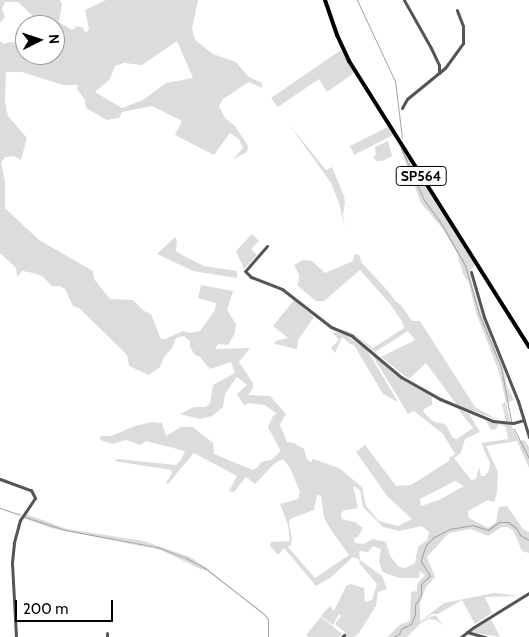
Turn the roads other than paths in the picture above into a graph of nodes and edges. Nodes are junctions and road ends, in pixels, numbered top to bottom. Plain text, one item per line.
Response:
1 (325, 0) edge
2 (404, 0) edge
3 (457, 10) dead end
4 (439, 74) junction
5 (402, 108) dead end
6 (267, 246) dead end
7 (470, 272) dead end
8 (529, 347) edge
9 (524, 420) junction
10 (529, 437) edge
11 (0, 479) edge
12 (529, 593) edge
13 (466, 632) junction
14 (16, 637) edge
15 (461, 637) edge
16 (485, 637) edge

1 - 8 main road, SP564
2 - 4 street
3 - 4 street
4 - 5 street
6 - 9 street
7 - 9 street
9 - 10 street
11 - 14 street
12 - 13 street
13 - 15 street
13 - 16 street

